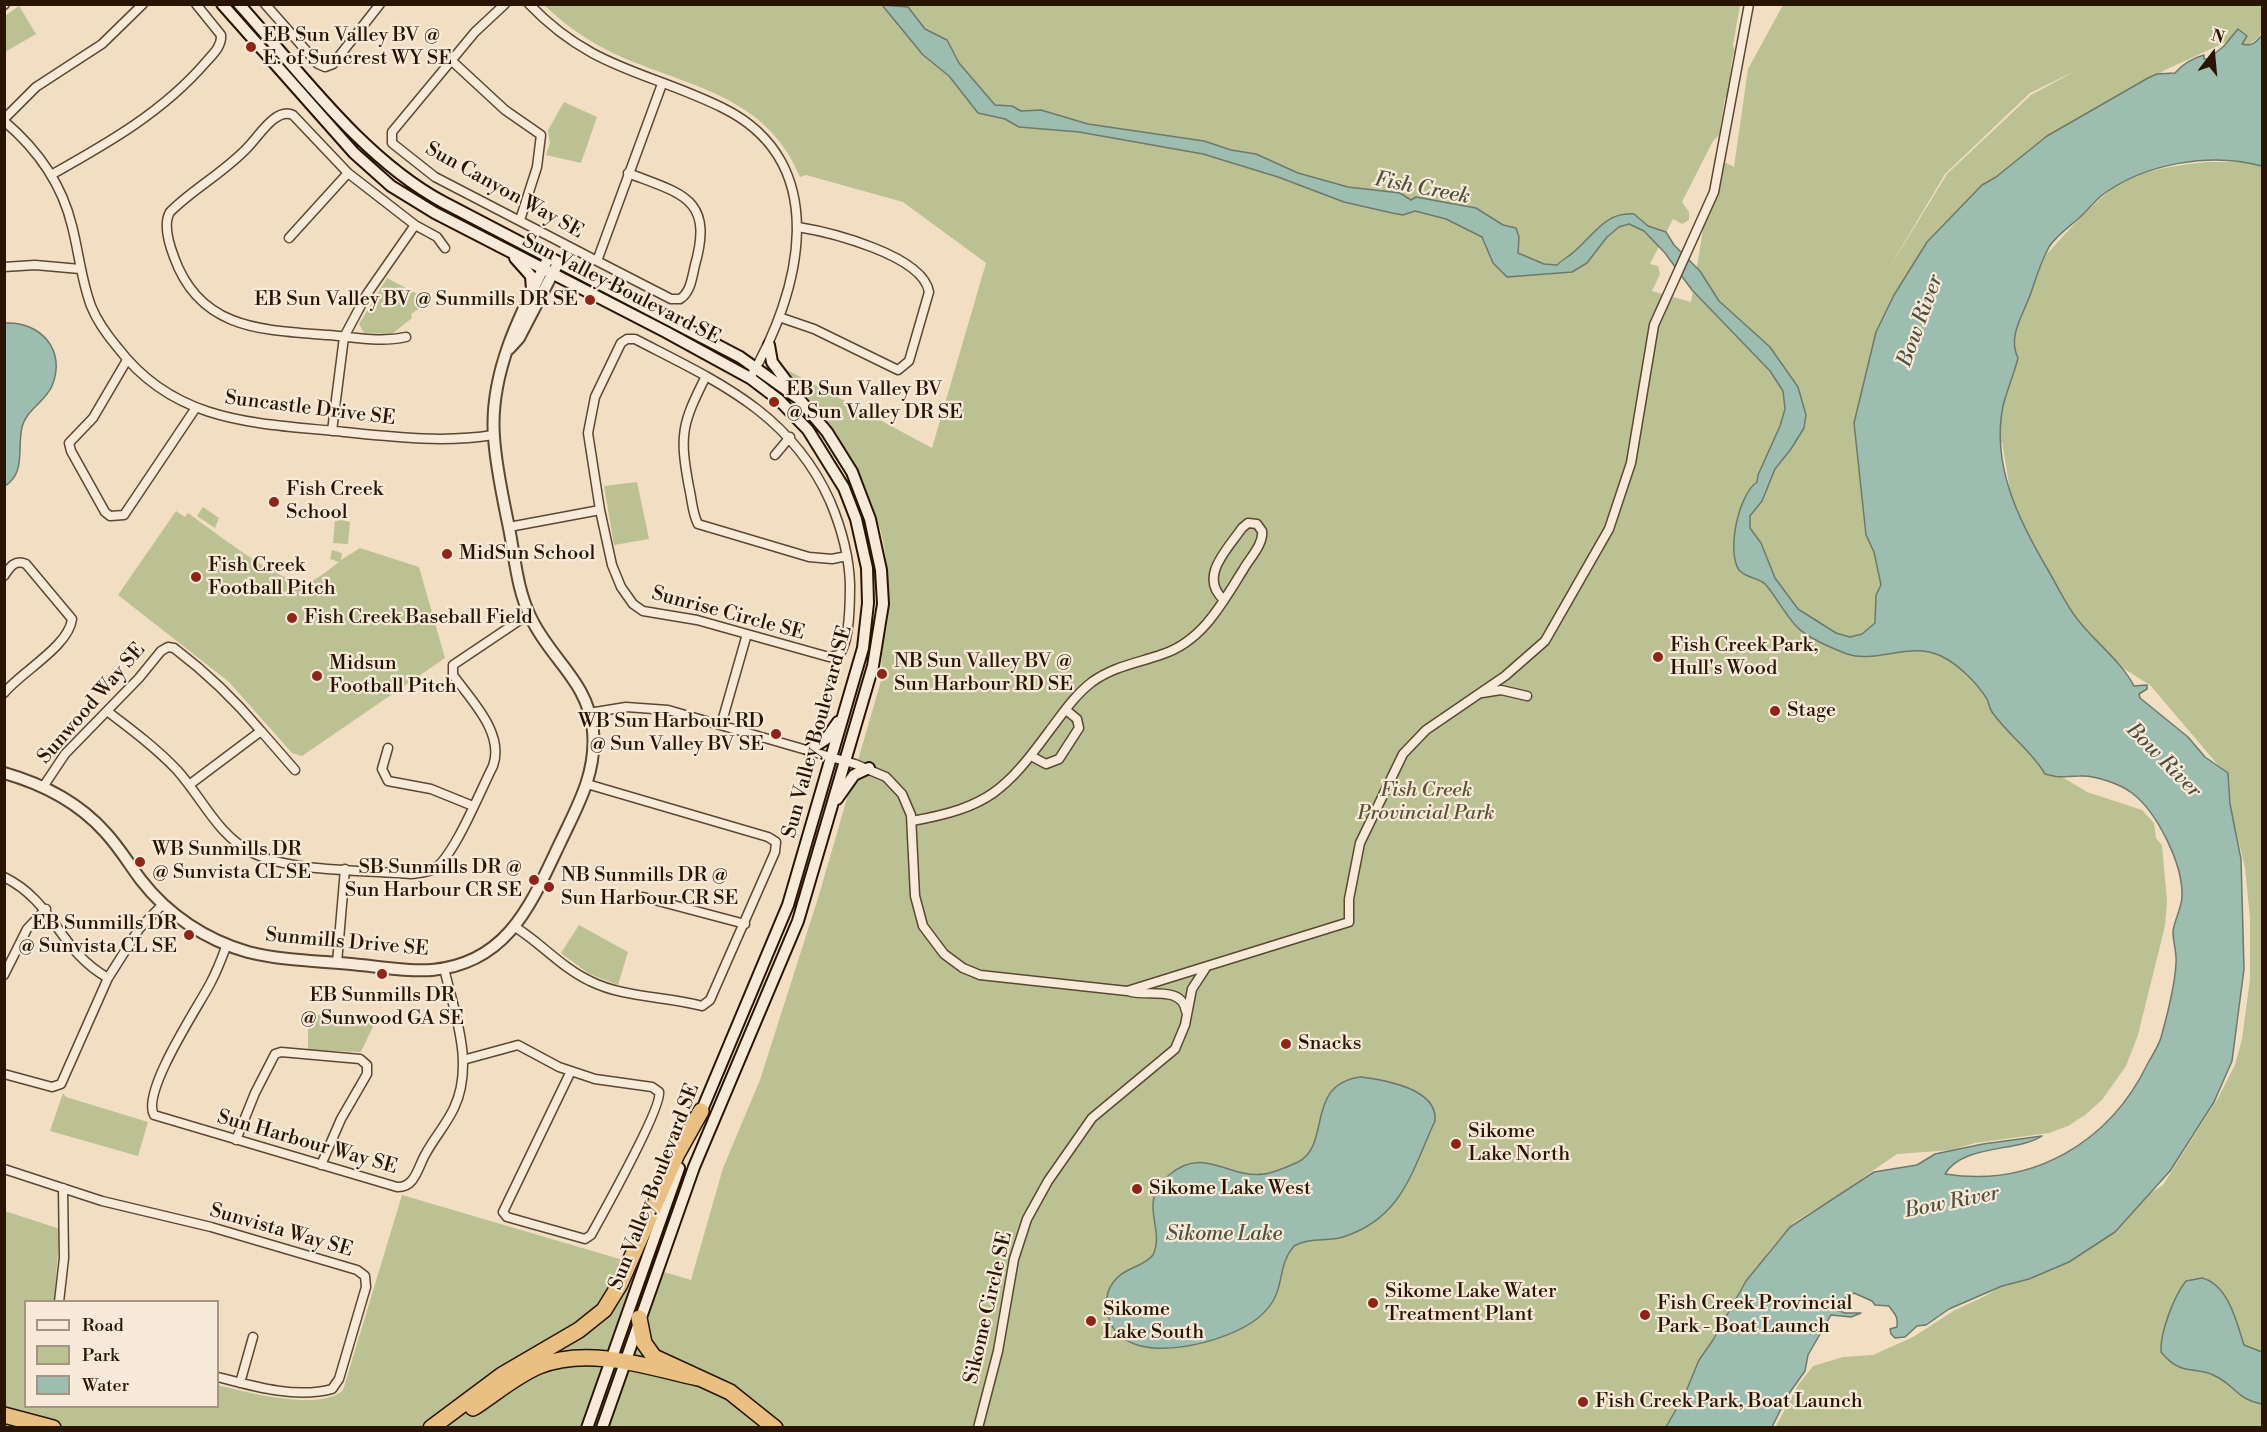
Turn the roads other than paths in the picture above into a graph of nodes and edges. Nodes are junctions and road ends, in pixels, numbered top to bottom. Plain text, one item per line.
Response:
1 (142, 4) edge
2 (196, 4) edge
3 (222, 4) edge
4 (239, 4) edge
5 (265, 4) edge
6 (380, 4) edge
7 (505, 4) edge
8 (529, 4) edge
9 (1749, 4) edge
10 (452, 62) junction
11 (662, 84) junction
12 (4, 120) edge
13 (348, 173) junction
14 (628, 173) junction
15 (51, 175) junction
16 (520, 220) junction
17 (415, 225) junction
18 (798, 226) junction
19 (289, 238) dead end
20 (445, 248) dead end
21 (509, 252) junction
22 (554, 259) junction
23 (597, 261) junction
24 (4, 267) edge
25 (80, 268) junction
26 (548, 272) junction
27 (532, 290) junction
28 (779, 317) junction
29 (344, 337) junction
30 (406, 337) dead end
31 (769, 345) junction
32 (509, 349) junction
33 (127, 360) junction
34 (757, 366) junction
35 (706, 376) junction
36 (750, 378) junction
37 (799, 399) junction
38 (195, 409) junction
39 (332, 431) junction
40 (493, 435) junction
41 (790, 438) junction
42 (775, 455) dead end
43 (600, 510) junction
44 (509, 527) junction
45 (848, 556) junction
46 (4, 576) edge
47 (1224, 600) junction
48 (529, 614) junction
49 (747, 634) junction
50 (4, 693) edge
51 (1479, 693) junction
52 (1527, 696) dead end
53 (846, 708) junction
54 (1066, 710) junction
55 (107, 711) junction
56 (589, 713) junction
57 (721, 725) junction
58 (261, 731) junction
59 (388, 748) dead end
60 (809, 750) junction
61 (1031, 756) junction
62 (831, 757) junction
63 (845, 761) junction
64 (869, 768) junction
65 (295, 770) dead end
66 (4, 773) edge
67 (587, 784) junction
68 (189, 785) junction
69 (43, 787) junction
70 (473, 806) junction
71 (830, 810) junction
72 (912, 821) junction
73 (345, 869) junction
74 (4, 877) edge
75 (643, 897) dead end
76 (163, 904) junction
77 (46, 909) junction
78 (744, 924) junction
79 (515, 927) junction
80 (227, 944) junction
81 (337, 963) junction
82 (444, 968) junction
83 (1206, 969) junction
84 (4, 975) edge
85 (108, 978) junction
86 (1127, 991) junction
87 (1187, 1014) junction
88 (463, 1060) junction
89 (571, 1071) junction
90 (4, 1074) edge
91 (701, 1111) junction
92 (236, 1140) junction
93 (321, 1164) junction
94 (4, 1168) edge
95 (63, 1188) junction
96 (59, 1300) edge
97 (639, 1318) junction
98 (253, 1337) dead end
99 (617, 1362) junction
100 (219, 1377) edge
101 (698, 1378) junction
102 (240, 1383) junction
103 (4, 1415) edge
104 (4, 1423) edge
105 (21, 1428) edge
106 (53, 1428) edge
107 (431, 1428) edge
108 (445, 1428) edge
109 (587, 1428) edge
110 (602, 1428) edge
111 (774, 1428) edge
112 (978, 1428) edge

1 - 12 street
2 - 15 street
3 - 21 main road, Sun Valley Boulevard SE
4 - 22 main road, Sun Valley Boulevard SE
5 - 6 street
7 - 10 street, Sun Canyon Way SE
8 - 11 street
9 - 51 street
10 - 16 street
10 - 16 street, Sun Canyon Way SE
11 - 14 street, Sun Canyon Way SE
11 - 18 street
12 - 15 street, Suncastle Drive SE
13 - 17 street
13 - 19 street
13 - 29 street
14 - 23 street, Sun Canyon Way SE
14 - 23 street
15 - 25 street, Suncastle Drive SE
16 - 23 street, Sun Canyon Way SE
17 - 20 street
17 - 29 street
18 - 28 street
18 - 28 street
21 - 26 main road, Sun Valley Boulevard SE
21 - 27 main road
22 - 26 main road, Sunmills Drive SE
22 - 34 main road, Sun Valley Boulevard SE
24 - 25 street
25 - 33 street, Suncastle Drive SE
26 - 27 main road, Sunmills Drive SE
26 - 32 main road, Sunmills Drive SE
26 - 36 main road, Sun Valley Boulevard SE
27 - 32 main road, Sunmills Drive SE
28 - 31 street
29 - 30 street
29 - 39 street
31 - 34 street
31 - 37 main road
32 - 40 main road, Sunmills Drive SE
33 - 38 street, Suncastle Drive SE
33 - 38 street
34 - 36 street
34 - 37 main road, Sun Valley Boulevard SE
35 - 41 street, Sunrise Circle SE
35 - 43 street, Sunrise Circle SE
35 - 45 street
36 - 53 main road, Sun Valley Boulevard SE
37 - 63 main road, Sun Valley Boulevard SE
38 - 39 street, Suncastle Drive SE
39 - 40 street, Suncastle Drive SE
40 - 44 main road, Sunmills Drive SE
41 - 42 street
41 - 45 street, Sunrise Circle SE
43 - 44 street
43 - 49 street, Sunrise Circle SE
44 - 48 main road, Sunmills Drive SE
45 - 49 street, Sunrise Circle SE
46 - 50 street
47 - 47 street
47 - 54 street
48 - 56 main road, Sunmills Drive SE
48 - 70 street
49 - 57 street
51 - 52 street
51 - 83 street
53 - 60 main road
53 - 62 main road, Sun Valley Boulevard SE
54 - 61 street
54 - 61 street
55 - 58 street, Sunwood Way SE
55 - 68 street
55 - 69 street, Sunwood Way SE
56 - 57 street
56 - 67 main road, Sunmills Drive SE
57 - 60 street
58 - 65 street
58 - 68 street
59 - 70 street
60 - 62 street
61 - 72 street
62 - 63 street
62 - 91 main road, Sun Valley Boulevard SE
63 - 64 street
63 - 71 main road, Sun Valley Boulevard SE
64 - 71 main road
64 - 72 street
66 - 69 main road, Sunmills Drive SE
67 - 78 street
67 - 79 main road, Sunmills Drive SE
68 - 73 street
69 - 76 main road, Sunmills Drive SE
70 - 73 street
71 - 97 main road, Sun Valley Boulevard SE
72 - 86 street
73 - 81 street
74 - 77 street
75 - 78 street
76 - 80 main road, Sunmills Drive SE
76 - 85 street
77 - 84 street
77 - 85 street
78 - 79 street
79 - 82 main road, Sunmills Drive SE
80 - 81 main road, Sunmills Drive SE
80 - 92 street, Sun Harbour Way SE
81 - 82 main road, Sunmills Drive SE
82 - 88 street, Sun Harbour Way SE
83 - 86 street
83 - 87 street, Sikome Circle SE
85 - 90 street
86 - 87 street
87 - 112 street, Sikome Circle SE
88 - 89 street
88 - 93 street, Sun Harbour Way SE
89 - 89 street
91 - 99 main road, Sun Valley Boulevard SE
91 - 107 highway
92 - 93 street, Sun Harbour Way SE
92 - 93 street
94 - 95 street, Sunvista Way SE
95 - 96 street
95 - 102 street, Sunvista Way SE
97 - 99 main road, Sun Valley Boulevard SE
97 - 101 highway
98 - 102 street
99 - 101 highway
99 - 108 highway
99 - 109 main road, Sun Valley Boulevard SE
99 - 110 main road, Sun Valley Boulevard SE
100 - 102 street, Sunvista Way SE
101 - 111 highway
103 - 106 highway
104 - 105 highway

